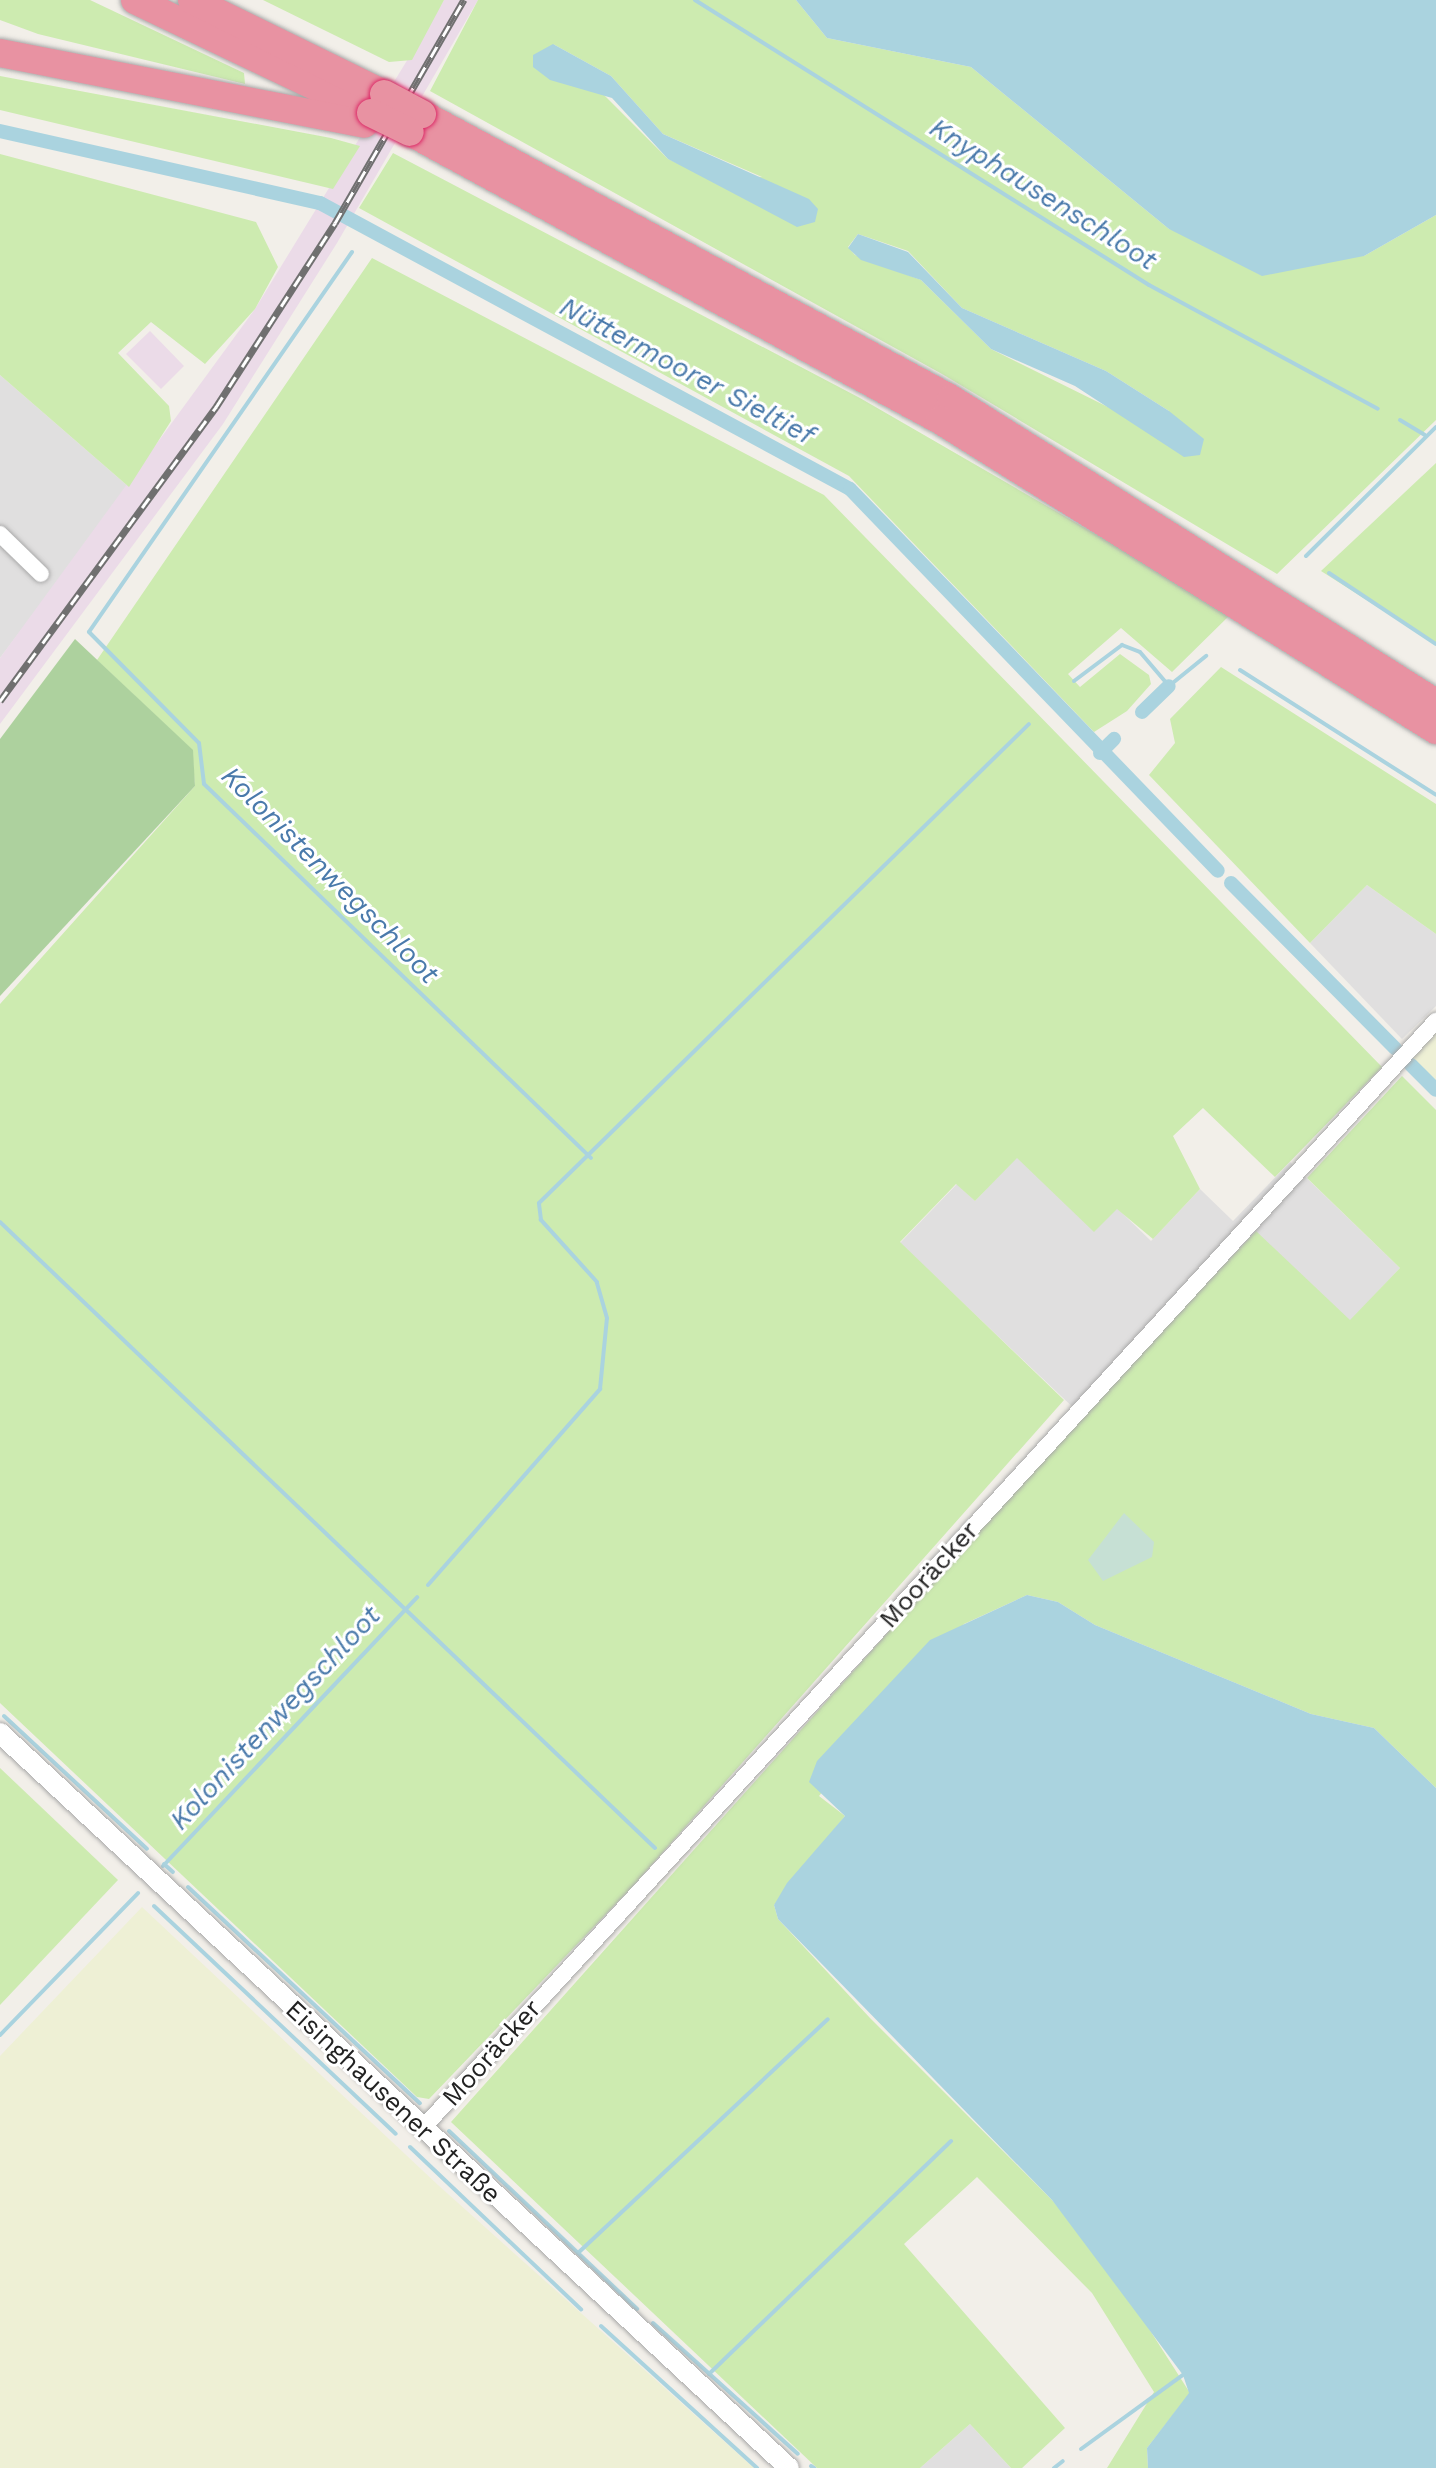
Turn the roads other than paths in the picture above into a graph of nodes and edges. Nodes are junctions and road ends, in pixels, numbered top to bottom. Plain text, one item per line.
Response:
1 (135, 0) edge
2 (192, 0) edge
3 (0, 53) edge
4 (390, 117) junction
5 (0, 534) edge
6 (41, 574) dead end
7 (1436, 703) edge
8 (1436, 730) edge
9 (1436, 1021) edge
10 (0, 1733) edge
11 (422, 2129) junction
12 (789, 2468) edge

1 - 4 highway
2 - 4 highway
3 - 4 highway
4 - 7 highway
4 - 8 highway
5 - 6 street
9 - 11 street, Mooräcker
10 - 11 street, Eisinghausener Straße
11 - 12 street, Eisinghausener Straße

